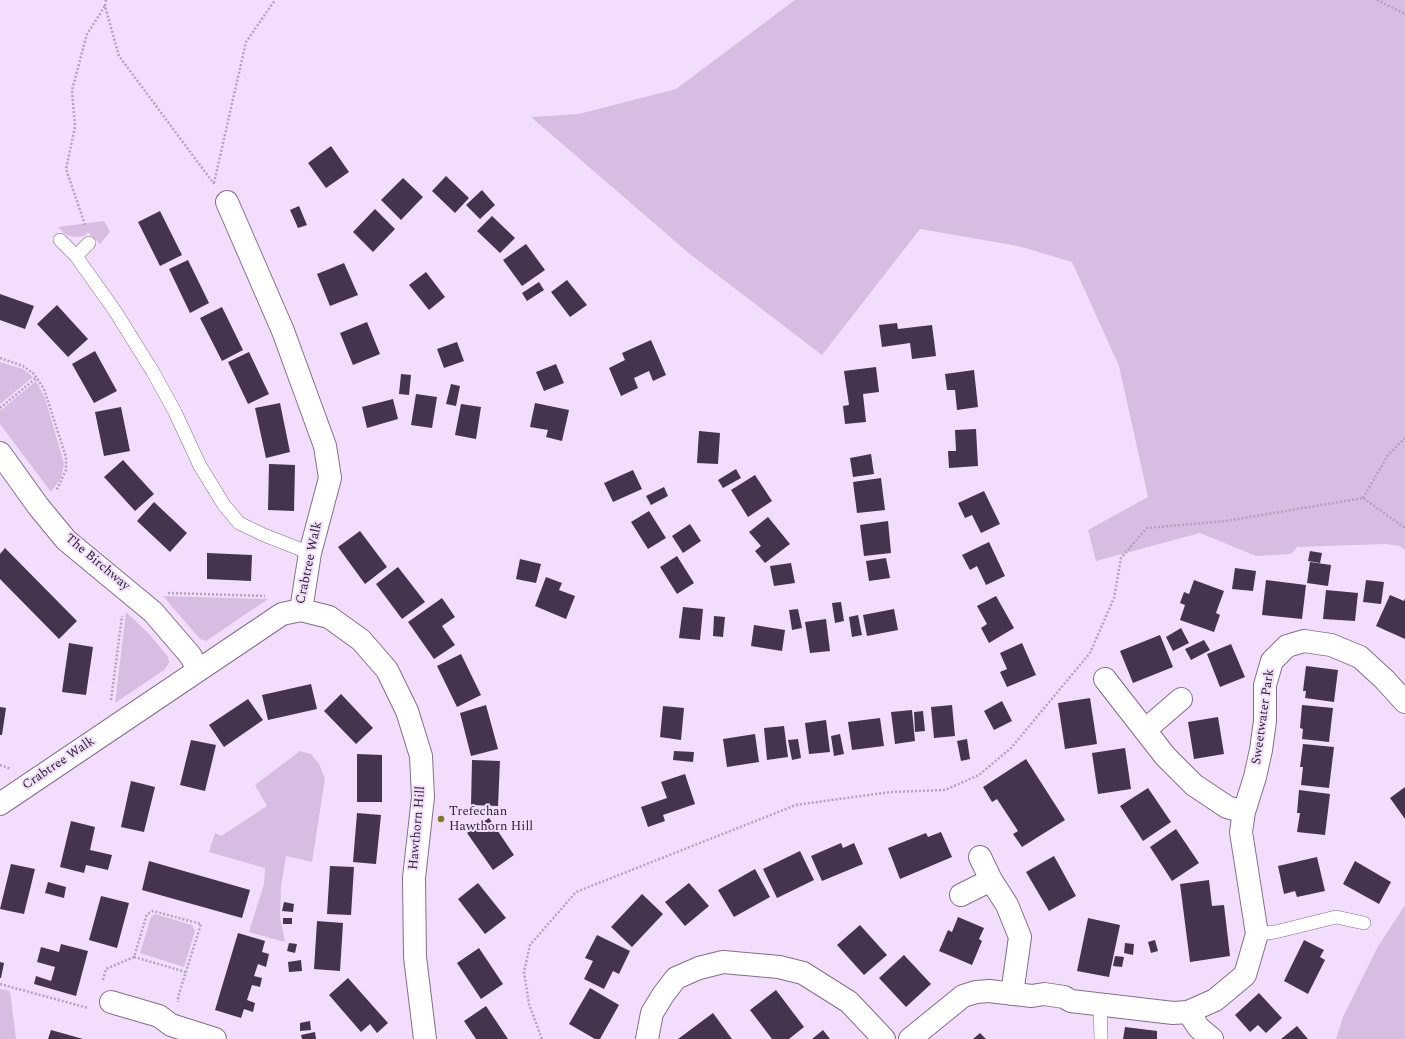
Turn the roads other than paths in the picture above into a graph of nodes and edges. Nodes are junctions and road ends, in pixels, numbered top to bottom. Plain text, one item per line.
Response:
1 (227, 202) road end
2 (60, 240) dead end
3 (89, 243) road end
4 (76, 256) junction
5 (0, 452) edge
6 (310, 554) junction
7 (292, 612) junction
8 (198, 670) junction
9 (1105, 679) dead end
10 (1181, 699) dead end
11 (1405, 702) edge
12 (1145, 730) junction
13 (0, 804) edge
14 (1244, 812) junction
15 (980, 857) dead end
16 (992, 880) junction
17 (961, 895) dead end
18 (1364, 923) dead end
19 (1257, 934) junction
20 (1012, 994) junction
21 (102, 998) road end
22 (1100, 1004) junction
23 (1188, 1012) junction
24 (215, 1039) edge
25 (425, 1039) edge
26 (647, 1039) edge
27 (884, 1039) edge
28 (910, 1039) edge
29 (1101, 1039) edge
30 (1212, 1039) edge

1 - 6 street, Crabtree Walk
2 - 4 lane
3 - 4 lane
4 - 6 lane
5 - 8 street, The Birchway
6 - 7 street, Crabtree Walk
7 - 8 street, Crabtree Walk
7 - 25 street, Hawthorn Hill
8 - 13 street, Crabtree Walk
9 - 12 street
10 - 12 street
11 - 14 street, Sweetwater Park
12 - 14 street
14 - 19 street, Sweetwater Park
15 - 16 street
16 - 17 street
16 - 20 street
18 - 19 lane
19 - 23 street, Sweetwater Park
20 - 22 street, Sweetwater Park
20 - 28 street, Sweetwater Park
21 - 24 street
22 - 23 street, Sweetwater Park
22 - 29 lane
23 - 30 street
26 - 27 street

